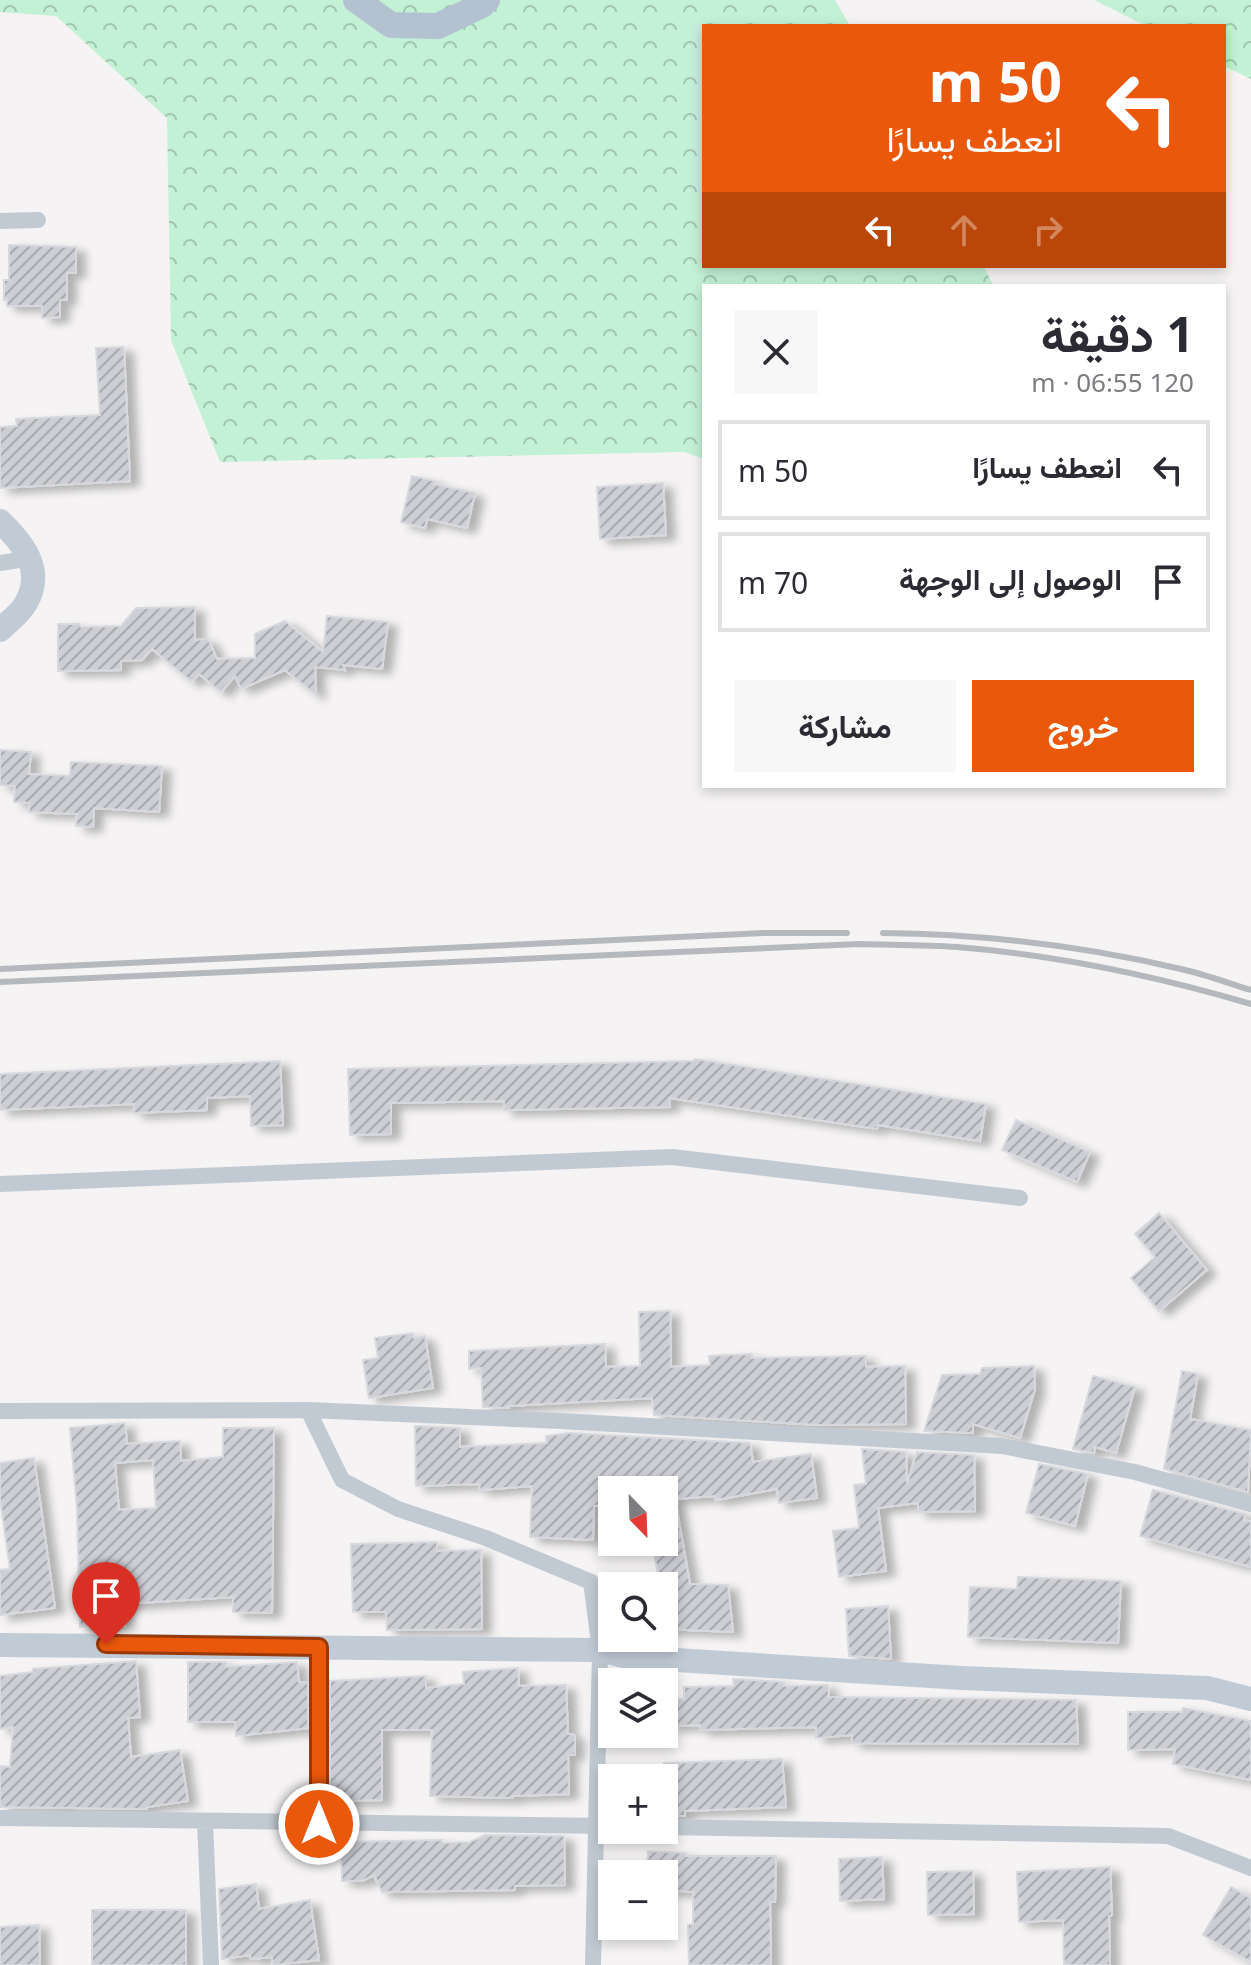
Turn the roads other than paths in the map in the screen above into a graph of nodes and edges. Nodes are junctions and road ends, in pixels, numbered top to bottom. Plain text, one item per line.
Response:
1 (356, 0) edge
2 (487, 0) edge
3 (38, 220) dead end
4 (0, 221) edge
5 (0, 521) edge
6 (31, 558) junction
7 (0, 563) edge
8 (0, 630) edge
9 (0, 1184) edge
10 (1020, 1198) dead end
11 (308, 1410) junction
12 (0, 1411) edge
13 (1251, 1504) edge
14 (598, 1635) edge
15 (0, 1645) edge
16 (319, 1647) junction
17 (598, 1650) edge
18 (600, 1652) edge
19 (608, 1652) edge
20 (1251, 1699) edge
21 (603, 1764) edge
22 (0, 1818) edge
23 (205, 1822) junction
24 (319, 1824) junction
25 (598, 1826) edge
26 (678, 1827) edge
27 (603, 1844) edge
28 (1251, 1868) edge
29 (211, 1965) edge
30 (593, 1965) edge

1 - 2 main road
3 - 4 street
5 - 6 street
6 - 7 street
6 - 8 street
9 - 10 street
11 - 12 street
11 - 13 street
11 - 14 street
15 - 16 street
16 - 17 street
16 - 24 street
18 - 21 street
19 - 20 street
22 - 23 street
23 - 24 street
23 - 29 street
24 - 25 street
26 - 28 street
27 - 30 street

